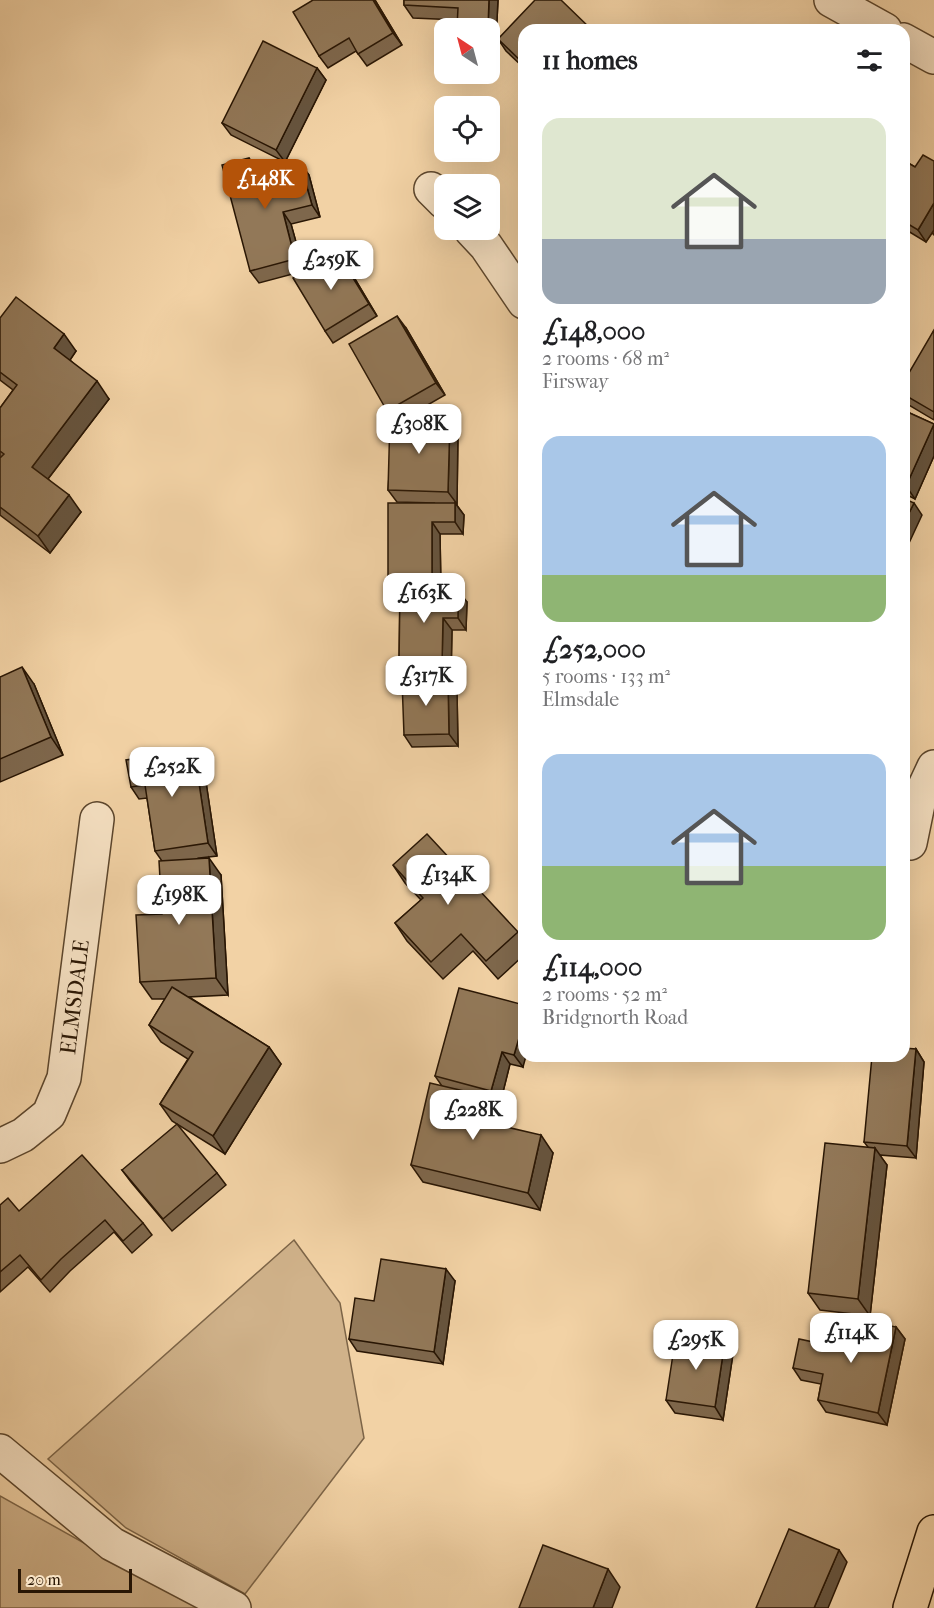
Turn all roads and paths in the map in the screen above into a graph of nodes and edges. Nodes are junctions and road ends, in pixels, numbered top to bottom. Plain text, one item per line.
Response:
1 (831, 0) edge
2 (874, 24) edge
3 (910, 44) edge
4 (934, 57) edge
5 (480, 240) edge
6 (518, 293) edge
7 (934, 767) edge
8 (97, 819) dead end
9 (916, 844) edge
10 (0, 1146) edge
11 (0, 1451) edge
12 (934, 1532) edge
13 (234, 1608) edge
14 (910, 1608) edge

1 - 2 street
3 - 4 street
5 - 6 street
7 - 9 street
8 - 10 street, ELMSDALE
11 - 13 street
12 - 14 highway

